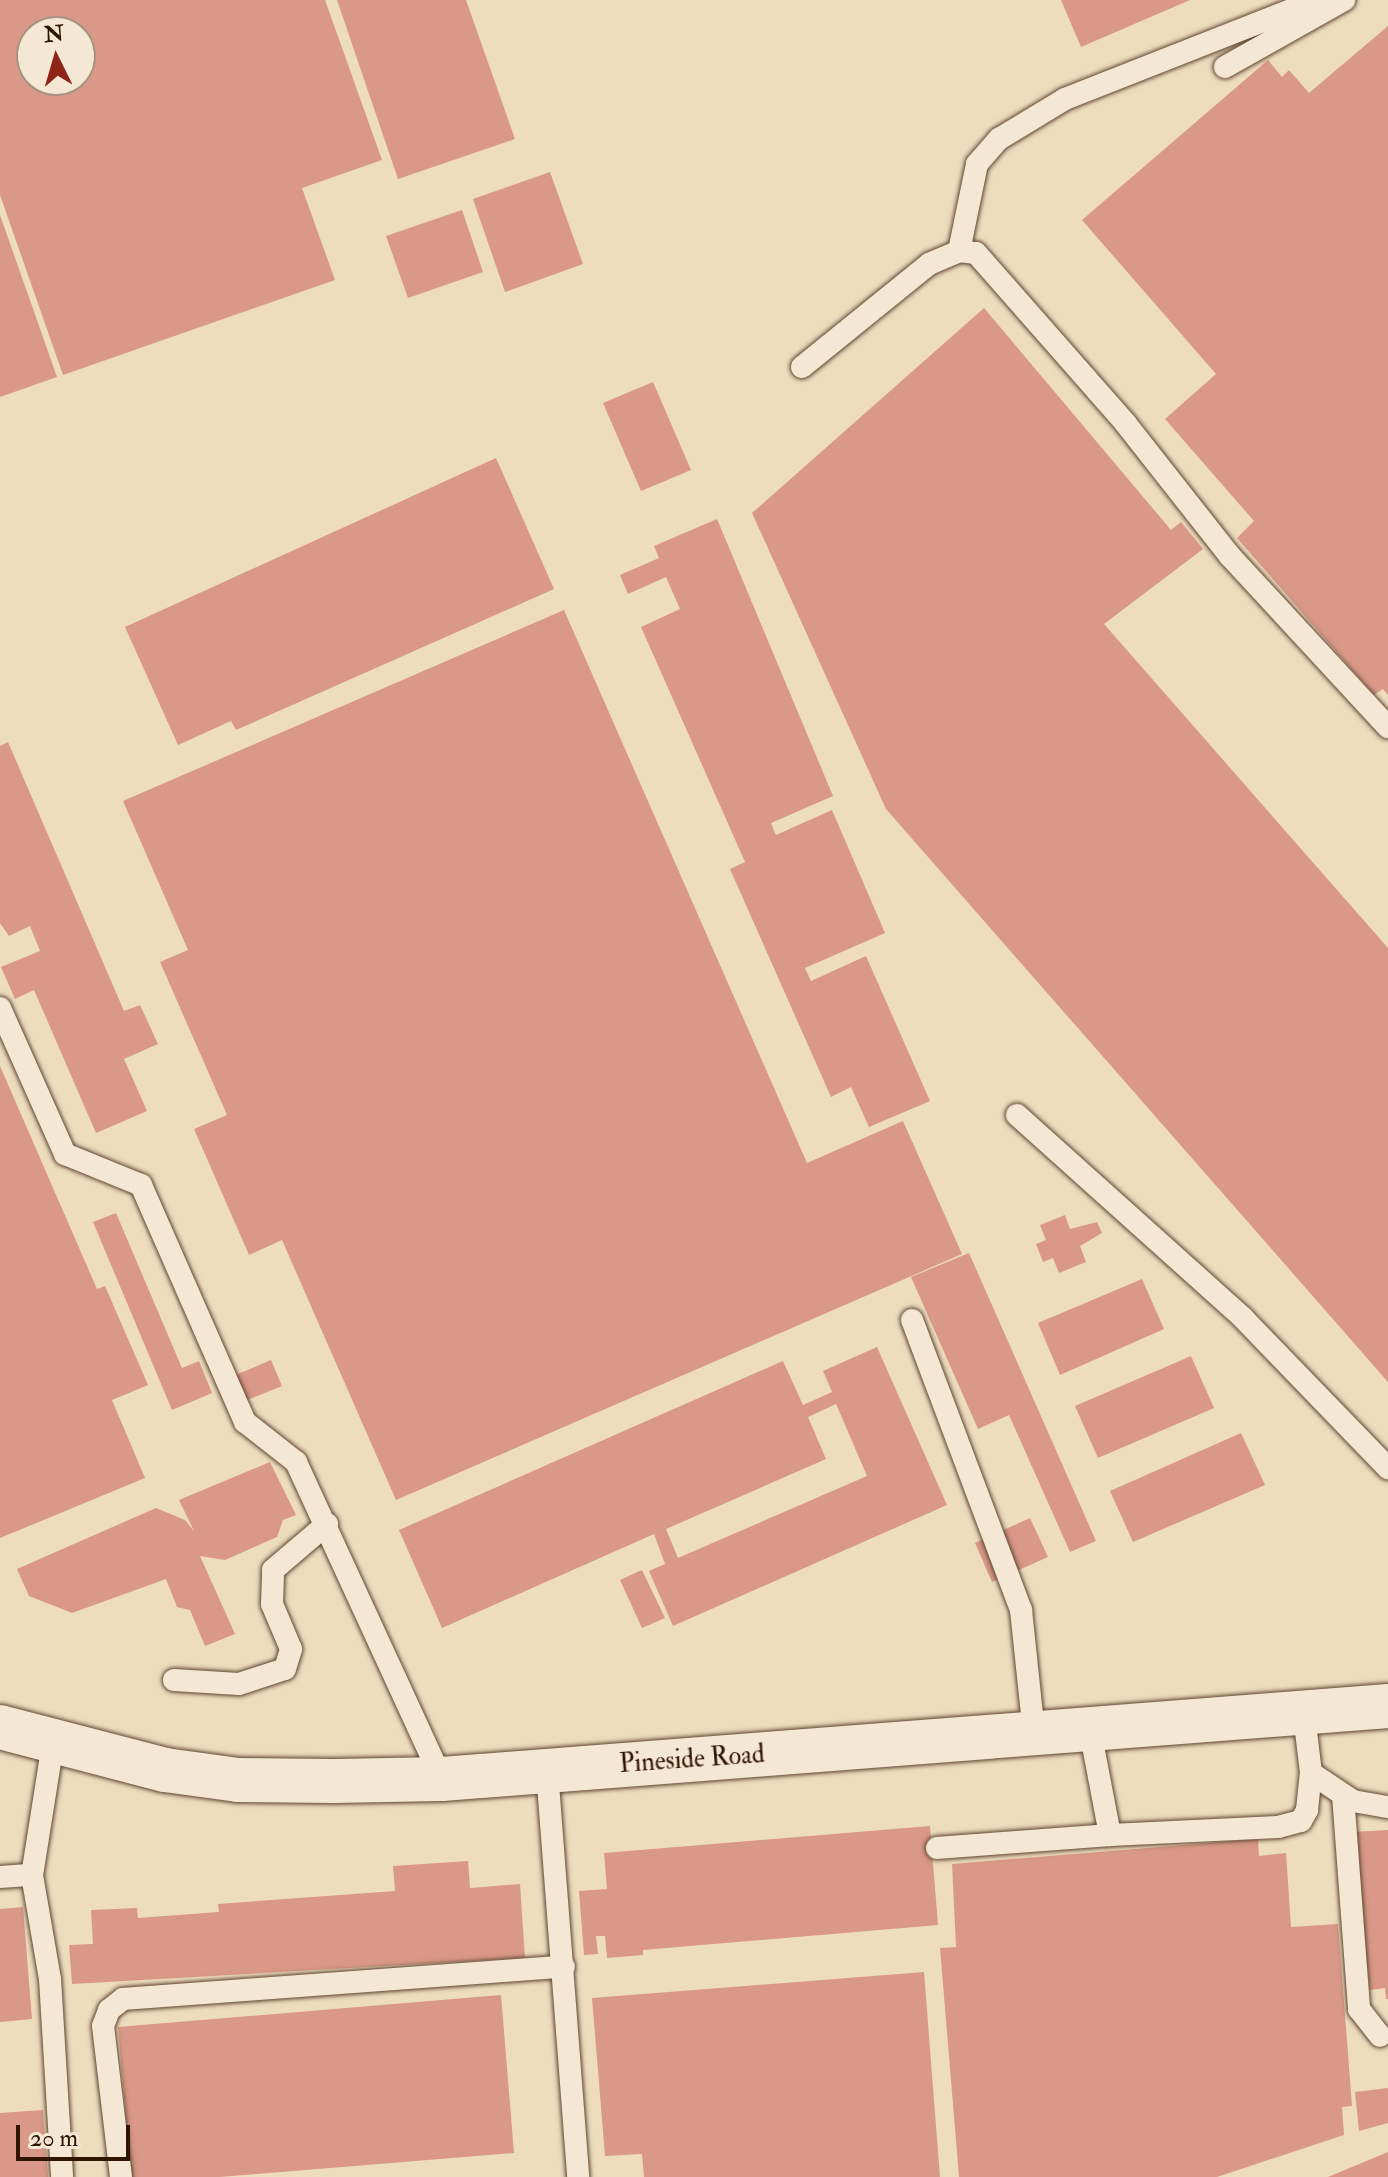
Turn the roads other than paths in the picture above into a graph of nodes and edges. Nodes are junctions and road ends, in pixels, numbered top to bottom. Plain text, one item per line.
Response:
1 (1316, 0) edge
2 (1344, 0) edge
3 (1225, 67) dead end
4 (959, 251) junction
5 (802, 367) dead end
6 (1388, 727) edge
7 (0, 1008) edge
8 (1017, 1115) dead end
9 (912, 1320) dead end
10 (1388, 1468) edge
11 (327, 1524) junction
12 (174, 1680) dead end
13 (1388, 1706) edge
14 (1304, 1715) junction
15 (0, 1727) edge
16 (1090, 1730) junction
17 (1034, 1734) junction
18 (53, 1743) junction
19 (547, 1771) junction
20 (1311, 1773) junction
21 (442, 1779) junction
22 (1343, 1795) junction
23 (1388, 1807) edge
24 (1110, 1835) junction
25 (937, 1848) dead end
26 (32, 1875) junction
27 (0, 1877) edge
28 (564, 1967) junction
29 (1380, 2036) dead end
30 (62, 2177) edge
31 (121, 2177) edge
32 (578, 2177) edge

1 - 4 lane
2 - 3 lane
4 - 5 lane
4 - 6 lane
7 - 11 lane
8 - 10 lane
9 - 17 lane
11 - 12 lane
11 - 21 lane
13 - 14 street, Pineside Road
14 - 16 street, Pineside Road
14 - 20 lane
15 - 18 street, Pineside Road
16 - 17 street, Pineside Road
16 - 24 lane
17 - 19 street, Pineside Road
18 - 21 street, Pineside Road
18 - 26 lane
19 - 21 street, Pineside Road
19 - 28 lane
20 - 22 lane
20 - 24 lane
22 - 23 lane
22 - 29 lane
24 - 25 lane
26 - 27 lane
26 - 30 lane
28 - 31 lane
28 - 32 lane

